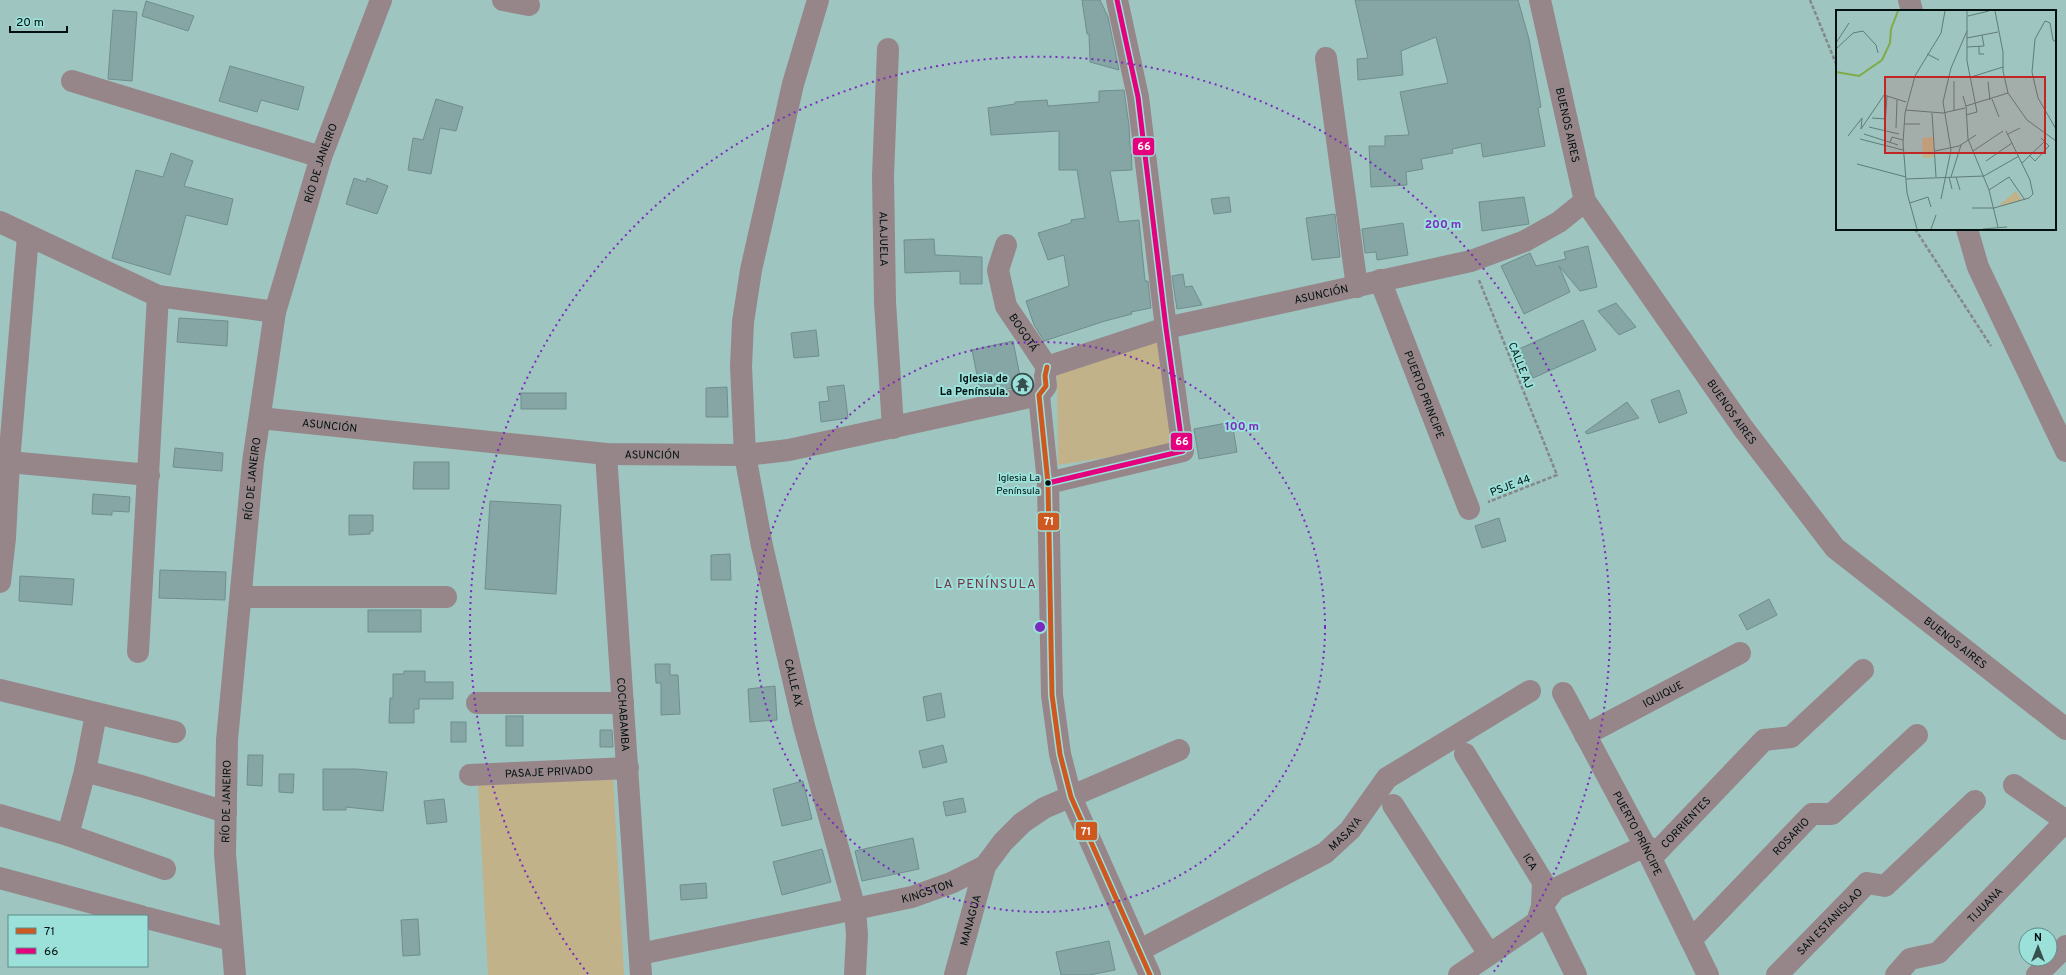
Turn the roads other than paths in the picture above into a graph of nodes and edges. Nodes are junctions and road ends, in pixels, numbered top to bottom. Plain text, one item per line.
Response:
1 (381, 0) edge
2 (503, 0) edge
3 (818, 0) edge
4 (1117, 0) edge
5 (1540, 0) edge
6 (1909, 0) edge
7 (529, 5) dead end
8 (1912, 10) edge
9 (888, 49) dead end
10 (1326, 58) dead end
11 (72, 81) dead end
12 (321, 158) junction
13 (1585, 201) junction
14 (0, 222) edge
15 (1967, 230) edge
16 (28, 236) junction
17 (1006, 245) dead end
18 (1380, 280) junction
19 (1357, 287) junction
20 (158, 296) junction
21 (275, 312) junction
22 (1166, 328) junction
23 (1047, 367) junction
24 (1039, 395) junction
25 (260, 418) junction
26 (893, 428) junction
27 (2066, 451) edge
28 (606, 454) junction
29 (745, 455) junction
30 (9, 462) junction
31 (149, 475) junction
32 (1048, 483) junction
33 (1469, 509) road end
34 (3, 538) edge
35 (0, 582) edge
36 (241, 597) junction
37 (446, 597) dead end
38 (138, 652) dead end
39 (1740, 652) dead end
40 (1863, 670) dead end
41 (0, 690) edge
42 (1530, 691) dead end
43 (1563, 694) dead end
44 (477, 703) dead end
45 (623, 703) junction
46 (96, 714) junction
47 (2066, 729) edge
48 (175, 732) dead end
49 (1585, 735) junction
50 (1917, 735) dead end
51 (1179, 750) dead end
52 (1465, 754) dead end
53 (628, 768) junction
54 (85, 771) junction
55 (470, 775) dead end
56 (2014, 785) dead end
57 (1071, 797) junction
58 (1975, 801) dead end
59 (1393, 805) dead end
60 (226, 812) junction
61 (0, 815) edge
62 (2066, 821) edge
63 (68, 835) junction
64 (1645, 846) junction
65 (985, 866) junction
66 (165, 869) dead end
67 (0, 878) edge
68 (1542, 906) junction
69 (855, 909) junction
70 (137, 915) edge
71 (148, 918) edge
72 (232, 940) junction
73 (1691, 940) junction
74 (2066, 946) edge
75 (1140, 950) junction
76 (1489, 954) junction
77 (640, 965) edge
78 (235, 975) edge
79 (855, 975) edge
80 (955, 975) edge
81 (1150, 975) edge
82 (1458, 975) edge
83 (1576, 975) edge
84 (1708, 975) edge
85 (1777, 975) edge
86 (1896, 975) edge
87 (2037, 975) edge

1 - 12 street, RÍO DE JANEIRO
2 - 7 street
3 - 29 street, CALLE AX
4 - 22 street
5 - 13 street, BUENOS AIRES
6 - 8 street
9 - 26 street, ALAJUELA
10 - 19 street
11 - 12 street
12 - 21 street, RÍO DE JANEIRO
13 - 18 street, ASUNCIÓN
13 - 47 street, BUENOS AIRES
14 - 16 street
15 - 27 street
16 - 20 street
16 - 30 street
17 - 23 street, BOGOTÁ
18 - 19 street, ASUNCIÓN
18 - 33 street, PUERTO PRINCIPE
19 - 22 street, ASUNCIÓN
20 - 21 street
20 - 31 street
21 - 25 street, RÍO DE JANEIRO
22 - 23 street, ASUNCIÓN
22 - 32 street
23 - 24 street
24 - 26 street, ASUNCIÓN
24 - 32 street
25 - 28 street, ASUNCIÓN
25 - 36 street, RÍO DE JANEIRO
26 - 29 street, ASUNCIÓN
28 - 29 street, ASUNCIÓN
28 - 45 street, COCHABAMBA
29 - 69 street, CALLE AX
30 - 31 street
30 - 34 street
31 - 38 street
32 - 57 street
34 - 35 street
36 - 37 street
36 - 60 street, RÍO DE JANEIRO
39 - 49 street, IQUIQUE
40 - 64 street, CORRIENTES
41 - 46 street
42 - 75 street, MASAYA
43 - 49 street, PUERTO PRÍNCIPE
44 - 45 street
45 - 53 street, COCHABAMBA
46 - 48 street
46 - 54 street
49 - 64 street, PUERTO PRÍNCIPE
50 - 73 street, ROSARIO
51 - 57 street, KINGSTON
52 - 68 street, ICA
53 - 55 street, PASAJE PRIVADO
53 - 77 street, COCHABAMBA
54 - 60 street
54 - 63 street
56 - 62 street
57 - 65 street, KINGSTON
57 - 75 street
58 - 85 street, SAN ESTANISLAO
59 - 76 street
60 - 72 street, RÍO DE JANEIRO
61 - 63 street
62 - 86 street, TIJUANA
63 - 66 street
64 - 68 street, CORRIENTES
64 - 73 street, PUERTO PRÍNCIPE
65 - 69 street, KINGSTON
65 - 80 street, MANAGUA
67 - 70 street
68 - 76 street, CORRIENTES
68 - 83 street, ICA
69 - 77 street, KINGSTON
69 - 79 street, CALLE AX
71 - 72 street
72 - 78 street, RÍO DE JANEIRO
73 - 84 street, PUERTO PRÍNCIPE
74 - 87 street
75 - 81 street
76 - 82 street, CORRIENTES

